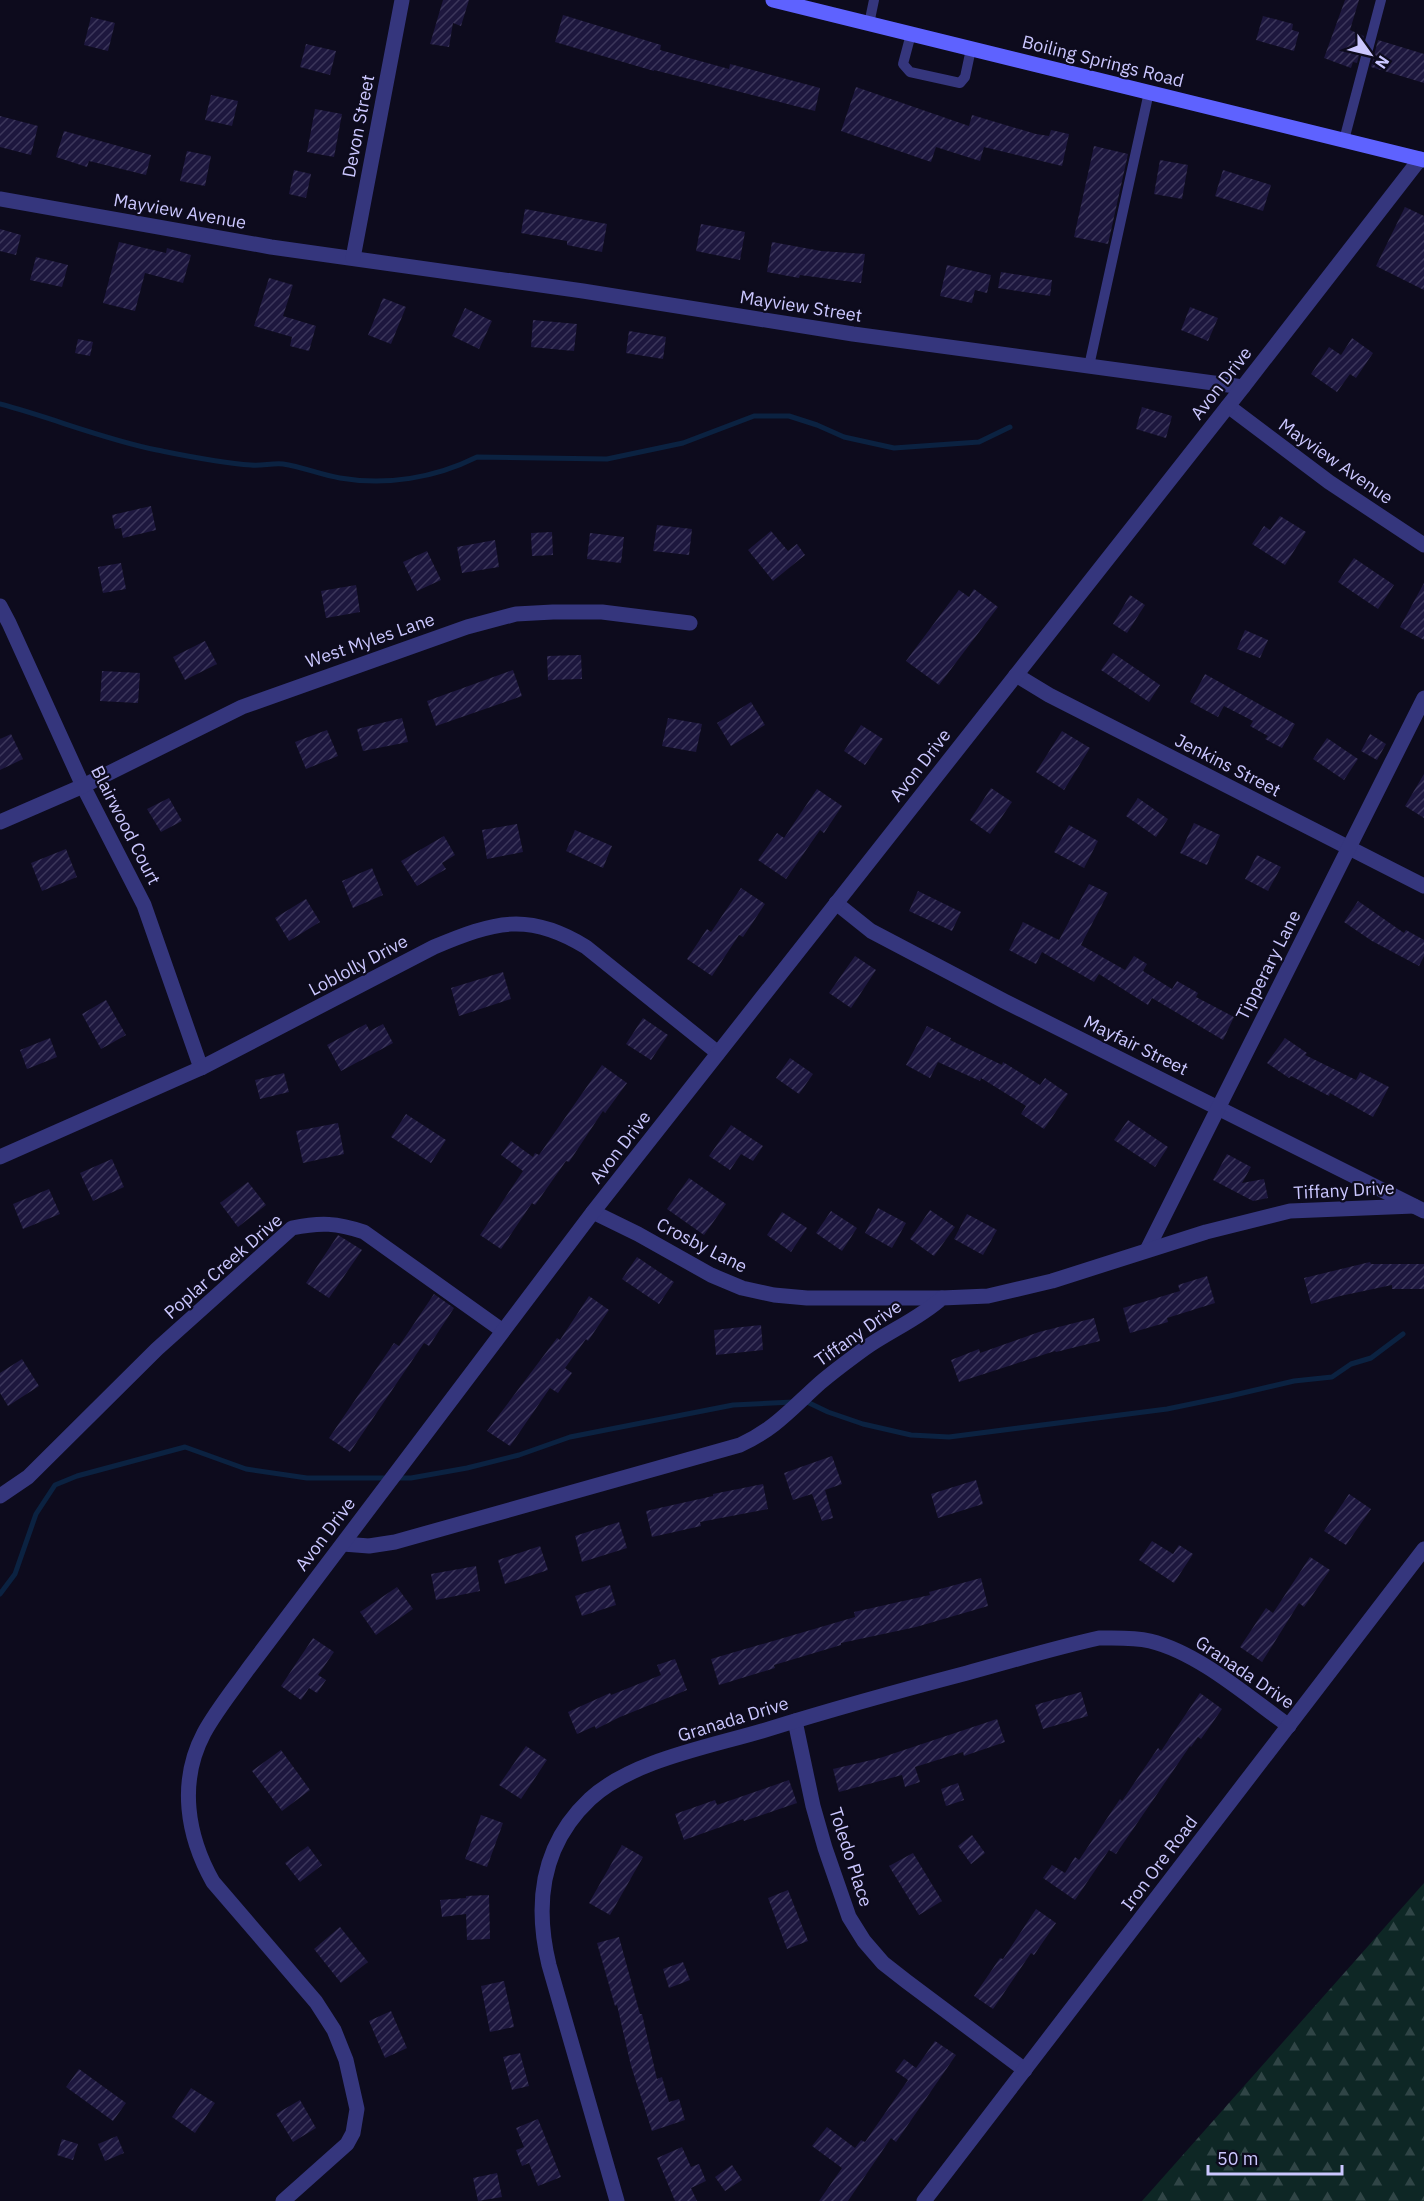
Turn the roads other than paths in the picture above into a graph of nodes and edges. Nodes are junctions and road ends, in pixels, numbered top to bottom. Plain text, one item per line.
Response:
1 (402, 0) edge
2 (773, 0) edge
3 (874, 0) edge
4 (1381, 0) edge
5 (869, 24) junction
6 (911, 34) junction
7 (971, 49) junction
8 (1149, 92) junction
9 (1344, 140) junction
10 (1422, 159) edge
11 (0, 199) edge
12 (353, 258) junction
13 (1089, 366) junction
14 (1243, 387) junction
15 (1228, 406) junction
16 (1424, 545) edge
17 (0, 606) edge
18 (690, 623) dead end
19 (1016, 675) junction
20 (1424, 698) edge
21 (83, 786) junction
22 (0, 822) edge
23 (1350, 849) junction
24 (1424, 886) edge
25 (836, 903) junction
26 (718, 1053) junction
27 (201, 1068) junction
28 (1218, 1108) junction
29 (0, 1157) edge
30 (1419, 1208) edge
31 (593, 1212) junction
32 (1147, 1250) junction
33 (942, 1298) junction
34 (503, 1331) junction
35 (0, 1496) edge
36 (343, 1544) junction
37 (1424, 1549) edge
38 (795, 1721) junction
39 (1289, 1726) junction
40 (1025, 2070) junction
41 (284, 2201) edge
42 (617, 2201) edge
43 (924, 2201) edge

1 - 12 street, Devon Street
2 - 5 main road, Boiling Springs Road
3 - 5 lane
4 - 9 lane
5 - 6 main road, Boiling Springs Road
6 - 7 main road, Boiling Springs Road
6 - 7 lane
7 - 8 main road, Boiling Springs Road
8 - 9 main road, Boiling Springs Road
8 - 13 lane
9 - 10 main road, Boiling Springs Road
10 - 14 street, Avon Drive
11 - 12 street, Mayview Avenue
12 - 13 street, Mayview Street
13 - 14 street, Mayview Street
14 - 15 street, Avon Drive
15 - 16 street, Mayview Avenue
15 - 19 street, Avon Drive
17 - 21 street, Blairwood Court
18 - 21 street, West Myles Lane
19 - 23 street, Jenkins Street
19 - 25 street, Avon Drive
20 - 23 street, Tipperary Lane
21 - 22 street, West Myles Lane
21 - 27 street, Blairwood Court
23 - 24 street, Jenkins Street
23 - 28 street, Tipperary Lane
25 - 26 street, Avon Drive
25 - 28 street, Mayfair Street
26 - 27 street, Loblolly Drive
26 - 31 street, Avon Drive
27 - 29 street, Loblolly Drive
28 - 30 street, Mayfair Street
28 - 32 street, Tipperary Lane
30 - 32 street, Tiffany Drive
31 - 33 street, Crosby Lane
31 - 34 street, Avon Drive
32 - 33 street, Tiffany Drive
33 - 36 street, Tiffany Drive
34 - 35 street, Poplar Creek Drive
34 - 36 street, Avon Drive
36 - 41 street, Avon Drive
37 - 39 street, Iron Ore Road
38 - 39 street, Granada Drive
38 - 40 street, Toledo Place
38 - 42 street, Granada Drive
39 - 40 street, Iron Ore Road
40 - 43 street, Iron Ore Road

